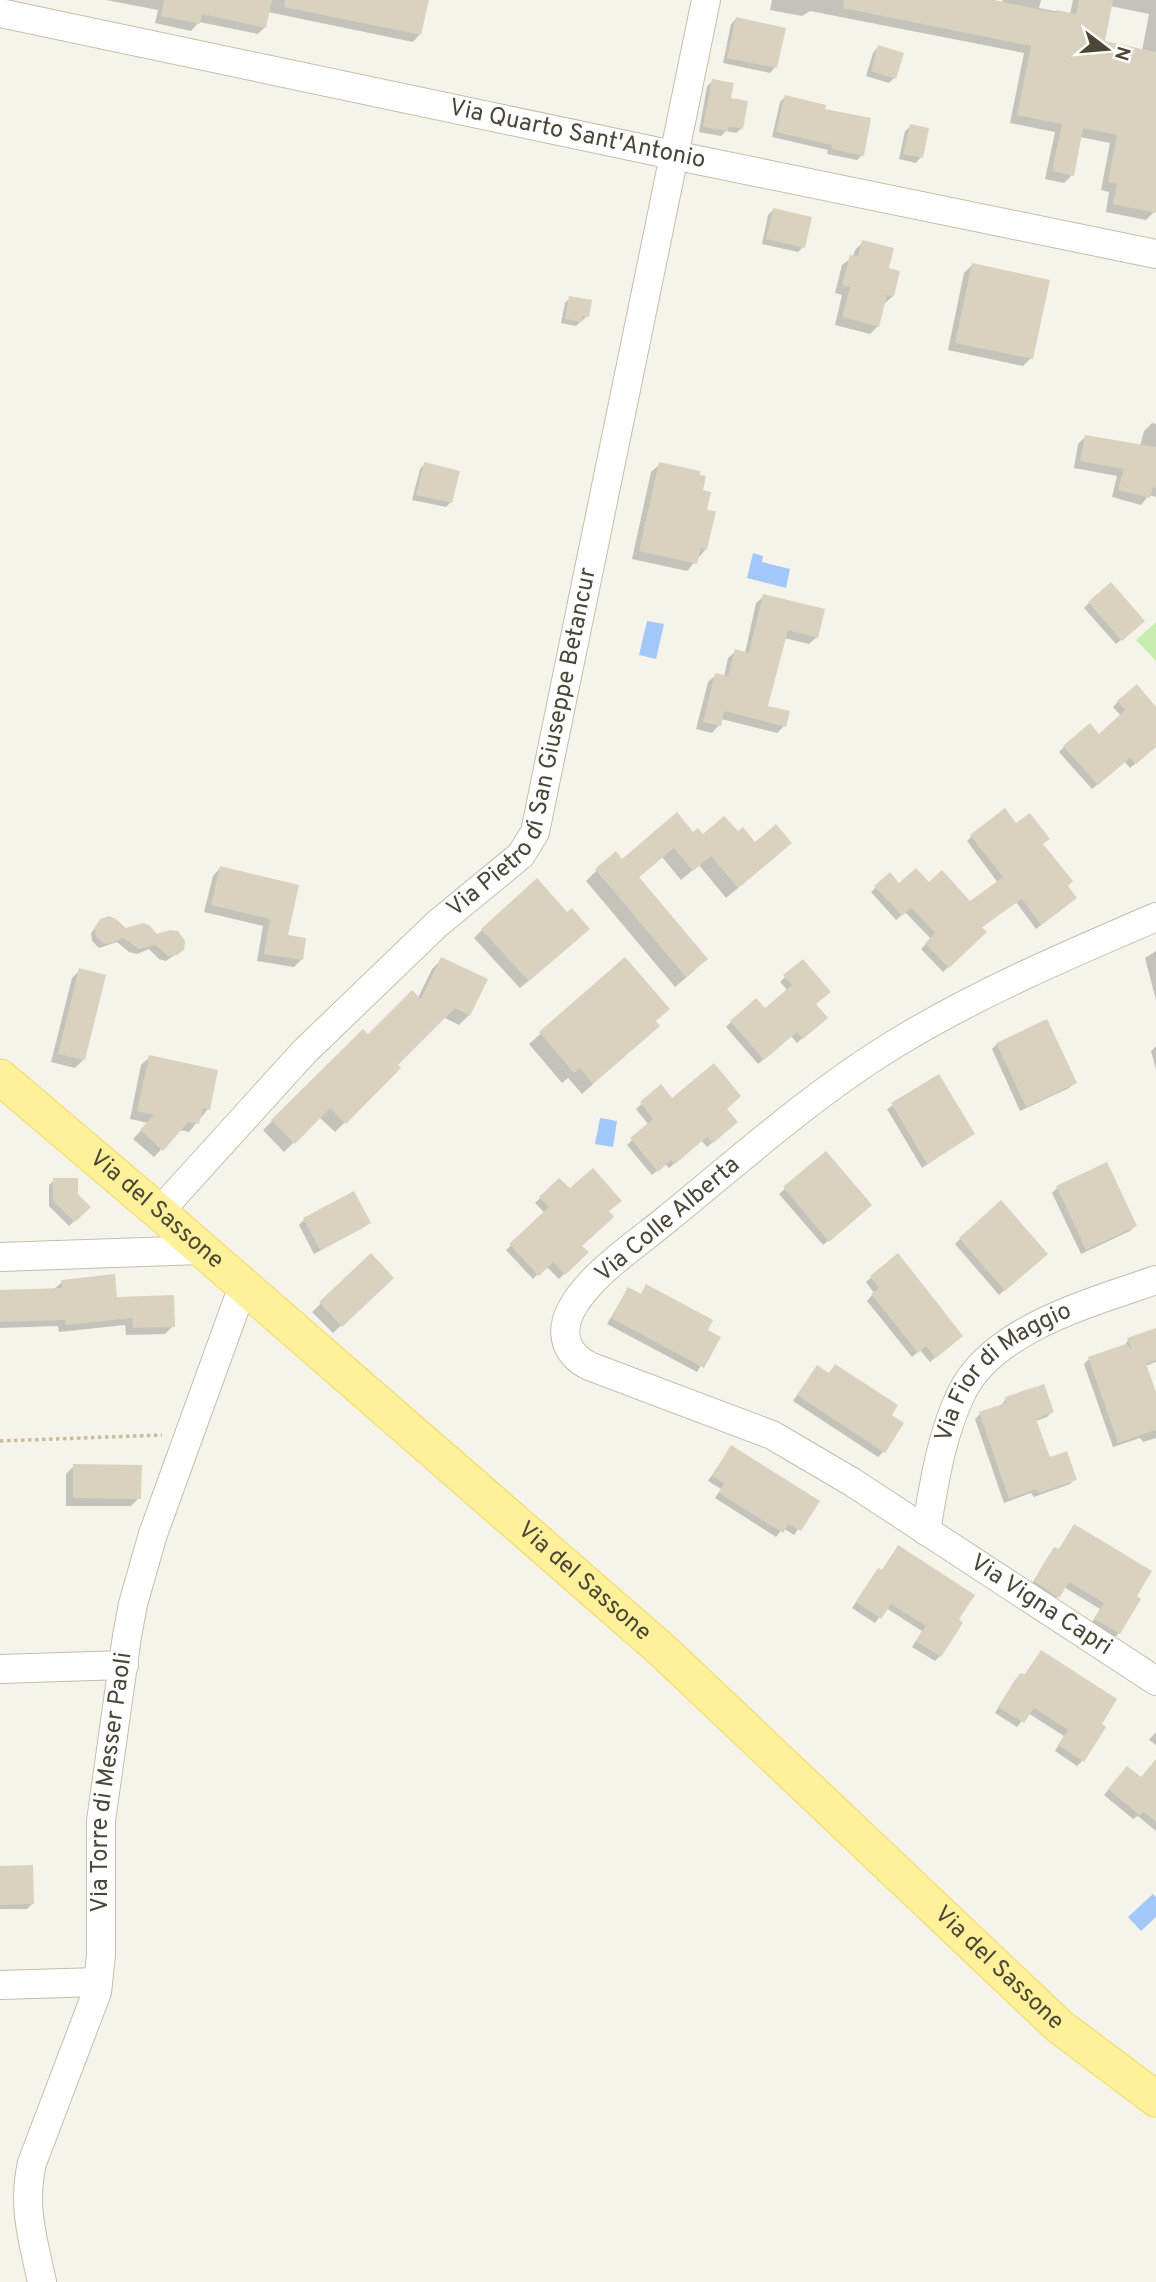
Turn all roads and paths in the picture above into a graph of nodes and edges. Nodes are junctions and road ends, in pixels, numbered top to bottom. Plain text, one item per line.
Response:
1 (706, 0) edge
2 (0, 13) edge
3 (673, 155) junction
4 (1156, 254) edge
5 (1156, 917) edge
6 (0, 1078) edge
7 (159, 1212) junction
8 (201, 1250) junction
9 (0, 1257) edge
10 (1156, 1280) edge
11 (243, 1286) junction
12 (189, 1434) junction
13 (0, 1441) edge
14 (926, 1531) junction
15 (124, 1665) junction
16 (0, 1669) edge
17 (1156, 1681) edge
18 (98, 1982) junction
19 (0, 1985) edge
20 (1156, 2099) edge
21 (42, 2282) edge

1 - 3 street, Via Pietro di San Giuseppe Betancur
2 - 3 street, Via Quarto Sant'Antonio
3 - 4 street, Via Quarto Sant'Antonio
3 - 7 street, Via Pietro di San Giuseppe Betancur
5 - 14 street, Via Colle Alberta
6 - 7 main road, Via del Sassone
7 - 8 main road, Via del Sassone
8 - 9 street
8 - 11 main road, Via del Sassone
10 - 14 street, Via Fior di Maggio
11 - 12 street, Via Torre di Messer Paoli
11 - 20 main road, Via del Sassone
12 - 13 path
12 - 15 street, Via Torre di Messer Paoli
14 - 17 street, Via Vigna Capri
15 - 16 street
15 - 18 street, Via Torre di Messer Paoli
18 - 19 street
18 - 21 street, Via Torre di Messer Paoli

